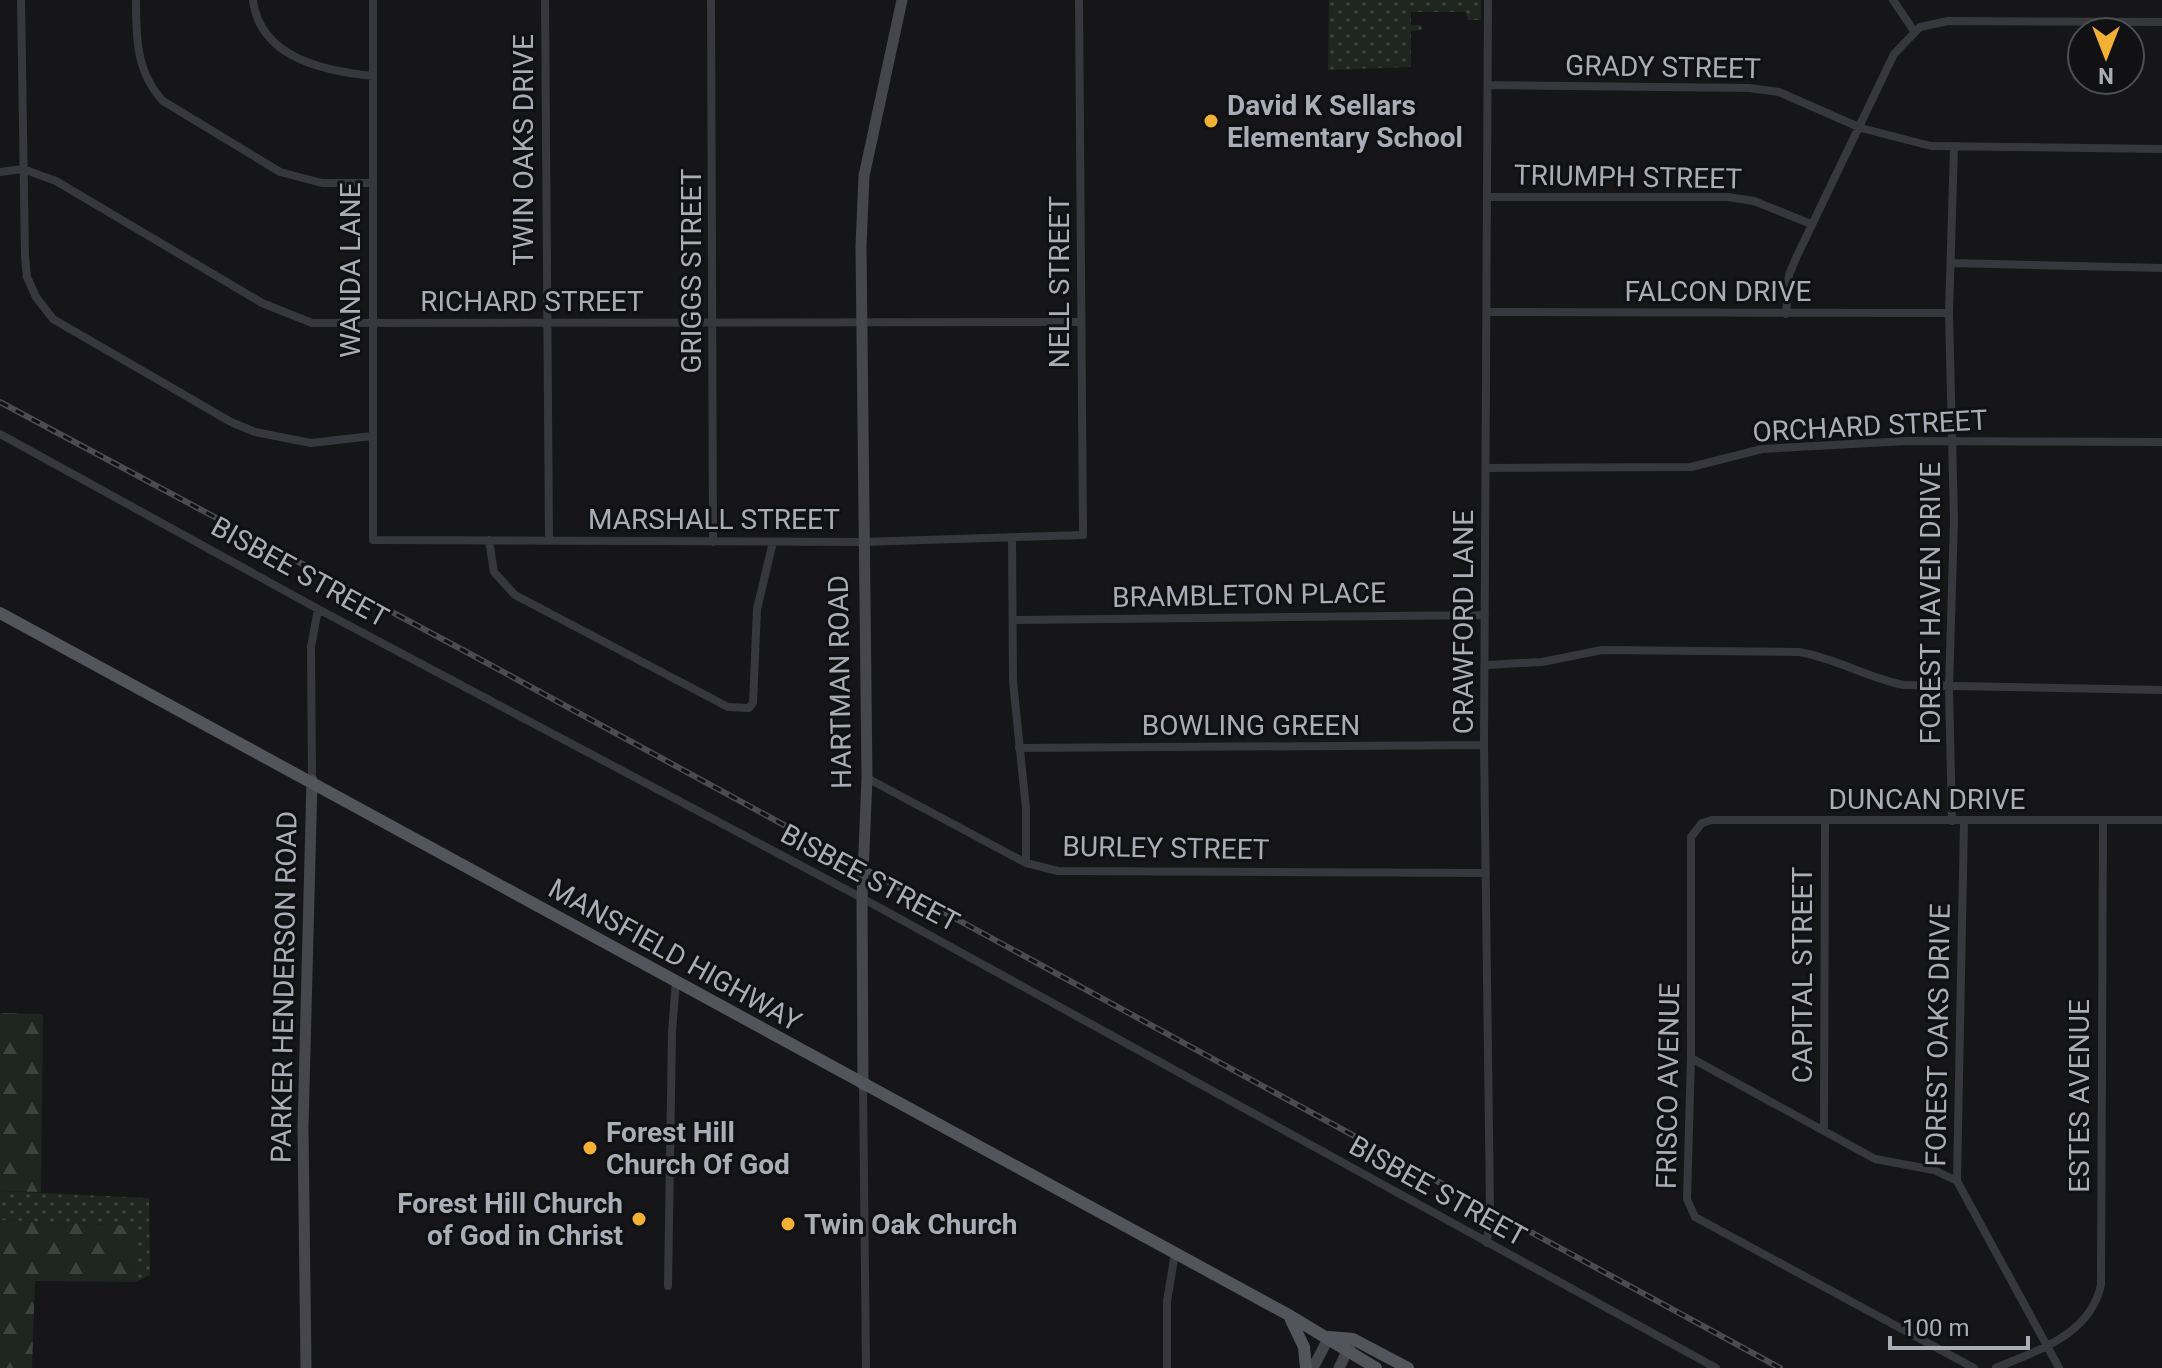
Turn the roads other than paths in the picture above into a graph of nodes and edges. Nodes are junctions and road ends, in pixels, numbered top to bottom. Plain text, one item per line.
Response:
1 (21, 0) edge
2 (136, 0) edge
3 (253, 0) edge
4 (373, 0) edge
5 (545, 0) edge
6 (711, 0) edge
7 (902, 0) edge
8 (1079, 0) edge
9 (1488, 0) edge
10 (1893, 0) edge
11 (2162, 22) edge
12 (1914, 31) junction
13 (373, 76) junction
14 (1488, 85) junction
15 (1861, 128) junction
16 (1954, 147) junction
17 (2162, 149) edge
18 (23, 169) junction
19 (0, 172) edge
20 (373, 183) junction
21 (1488, 197) junction
22 (1811, 224) junction
23 (1953, 263) junction
24 (2162, 268) edge
25 (1488, 312) junction
26 (1949, 313) junction
27 (1786, 314) junction
28 (713, 322) junction
29 (864, 322) junction
30 (1081, 322) junction
31 (372, 324) junction
32 (546, 324) junction
33 (0, 434) edge
34 (372, 436) junction
35 (1952, 441) junction
36 (2162, 442) edge
37 (1486, 468) junction
38 (549, 539) junction
39 (1056, 539) joint
40 (373, 540) joint
41 (489, 540) junction
42 (1012, 540) junction
43 (713, 542) junction
44 (773, 542) junction
45 (862, 542) junction
46 (318, 609) junction
47 (0, 613) edge
48 (1485, 615) junction
49 (1013, 620) junction
50 (1486, 665) junction
51 (1949, 688) junction
52 (2162, 690) edge
53 (1484, 745) junction
54 (1019, 748) junction
55 (867, 778) junction
56 (312, 780) junction
57 (2162, 820) edge
58 (1825, 821) junction
59 (1952, 821) junction
60 (1964, 821) junction
61 (2103, 821) junction
62 (1694, 829) joint
63 (1026, 863) junction
64 (1486, 873) junction
65 (862, 898) junction
66 (676, 981) junction
67 (1691, 1058) junction
68 (863, 1085) junction
69 (1824, 1130) junction
70 (1957, 1181) junction
71 (1487, 1243) junction
72 (1175, 1253) junction
73 (668, 1286) dead end
74 (1287, 1314) junction
75 (1329, 1337) junction
76 (1353, 1339) junction
77 (2047, 1347) junction
78 (1346, 1352) junction
79 (306, 1368) edge
80 (866, 1368) edge
81 (1167, 1368) edge
82 (1306, 1368) edge
83 (1313, 1368) edge
84 (1339, 1368) edge
85 (1376, 1368) edge
86 (1408, 1368) edge
87 (1716, 1368) edge
88 (1974, 1368) edge
89 (1996, 1368) edge
90 (2059, 1368) edge

1 - 18 street
2 - 20 street
3 - 13 street
4 - 13 street, WANDA LANE
5 - 32 street, TWIN OAKS DRIVE
6 - 28 street, GRIGGS STREET
7 - 29 street, HARTMAN ROAD
8 - 30 street, NELL STREET
9 - 14 street, CRAWFORD LANE
10 - 12 street
11 - 12 street
12 - 15 street
13 - 20 street, WANDA LANE
14 - 15 street, GRADY STREET
14 - 21 street, CRAWFORD LANE
15 - 16 street, GRADY STREET
15 - 22 street
16 - 17 street, GRADY STREET
16 - 23 street, FOREST HAVEN DRIVE
18 - 19 street
18 - 31 street, RICHARD STREET
18 - 34 street
20 - 31 street, WANDA LANE
21 - 22 street, TRIUMPH STREET
21 - 25 street, CRAWFORD LANE
22 - 27 street
23 - 24 street
23 - 26 street, FOREST HAVEN DRIVE
25 - 27 street, FALCON DRIVE
25 - 37 street, CRAWFORD LANE
26 - 27 street, FALCON DRIVE
26 - 35 street, FOREST HAVEN DRIVE
28 - 29 street, RICHARD STREET
28 - 32 street, RICHARD STREET
28 - 43 street, GRIGGS STREET
29 - 30 street, RICHARD STREET
29 - 45 street, HARTMAN ROAD
30 - 39 street, NELL STREET
31 - 32 street, RICHARD STREET
31 - 34 street, WANDA LANE
32 - 38 street, TWIN OAKS DRIVE
33 - 46 street, BISBEE STREET
34 - 40 street, WANDA LANE
35 - 36 street, ORCHARD STREET
35 - 37 street, ORCHARD STREET
35 - 51 street, FOREST HAVEN DRIVE
37 - 48 street, CRAWFORD LANE
38 - 41 street, MARSHALL STREET
38 - 43 street, MARSHALL STREET
39 - 42 street, MARSHALL STREET
40 - 41 street, MARSHALL STREET
41 - 44 street
42 - 45 street, MARSHALL STREET
42 - 49 street
43 - 44 street, MARSHALL STREET
44 - 45 street, MARSHALL STREET
45 - 55 street, HARTMAN ROAD
46 - 56 street, PARKER HENDERSON ROAD
46 - 65 street, BISBEE STREET
47 - 56 main road, MANSFIELD HIGHWAY
48 - 49 street, BRAMBLETON PLACE
48 - 50 street, CRAWFORD LANE
49 - 54 street
50 - 51 street
50 - 53 street, CRAWFORD LANE
51 - 52 street
51 - 59 street, FOREST HAVEN DRIVE
53 - 54 street, BOWLING GREEN
53 - 64 street, CRAWFORD LANE
54 - 63 street
55 - 63 street, BURLEY STREET
55 - 65 street, HARTMAN ROAD
56 - 66 main road, MANSFIELD HIGHWAY
56 - 79 street, PARKER HENDERSON ROAD
57 - 61 street, DUNCAN DRIVE
58 - 59 street, DUNCAN DRIVE
58 - 62 street, DUNCAN DRIVE
58 - 69 street, CAPITAL STREET
59 - 60 street, DUNCAN DRIVE
60 - 61 street, DUNCAN DRIVE
60 - 70 street, FOREST OAKS DRIVE
61 - 77 street, ESTES AVENUE
62 - 67 street, FRISCO AVENUE
63 - 64 street, BURLEY STREET
64 - 71 street, CRAWFORD LANE
65 - 68 street, HARTMAN ROAD
65 - 71 street, BISBEE STREET
66 - 68 main road, MANSFIELD HIGHWAY
66 - 73 street
67 - 69 street
67 - 88 street, FRISCO AVENUE
68 - 72 main road, MANSFIELD HIGHWAY
68 - 80 street, HARTMAN ROAD
69 - 70 street
70 - 77 street, FOREST OAKS DRIVE
71 - 87 street, BISBEE STREET
72 - 74 main road, MANSFIELD HIGHWAY
72 - 81 street
74 - 75 main road, MANSFIELD HIGHWAY
74 - 82 main road
75 - 76 main road, MANSFIELD HIGHWAY
75 - 78 main road, MANSFIELD HIGHWAY
75 - 83 street
76 - 78 street
76 - 86 main road, MANSFIELD HIGHWAY
77 - 89 street
77 - 90 street, FOREST OAKS DRIVE
78 - 84 street
78 - 85 main road, MANSFIELD HIGHWAY

